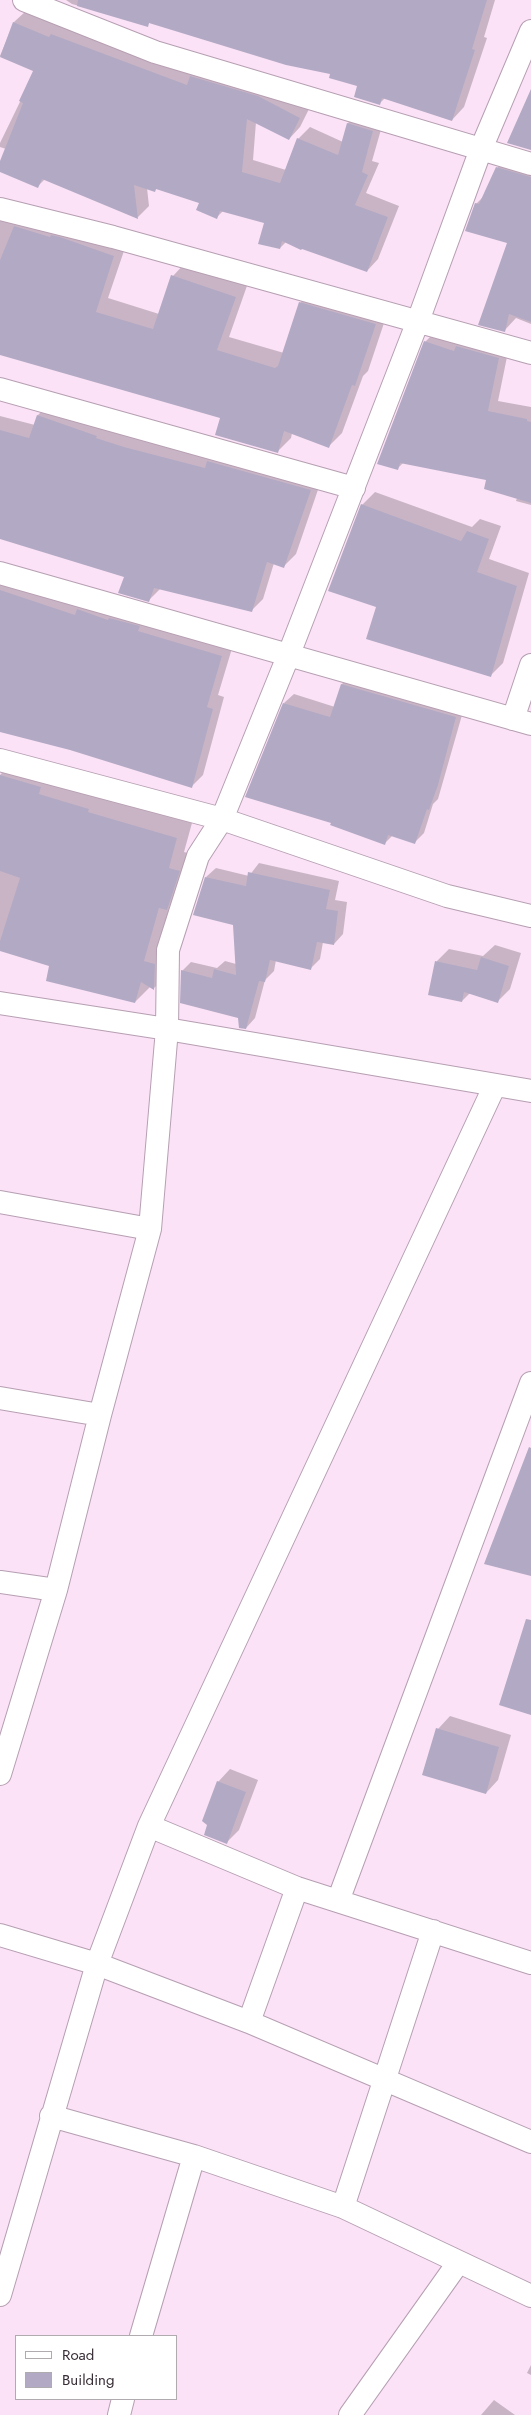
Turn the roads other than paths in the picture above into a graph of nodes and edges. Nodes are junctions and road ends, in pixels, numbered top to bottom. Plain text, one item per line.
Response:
1 (24, 0) edge
2 (531, 31) edge
3 (481, 149) junction
4 (531, 164) edge
5 (0, 209) edge
6 (418, 322) junction
7 (531, 353) edge
8 (0, 389) edge
9 (354, 488) junction
10 (0, 573) edge
11 (289, 654) junction
12 (531, 665) edge
13 (522, 722) edge
14 (0, 760) edge
15 (222, 820) junction
16 (531, 916) edge
17 (0, 1003) edge
18 (167, 1029) junction
19 (495, 1085) junction
20 (531, 1091) edge
21 (0, 1202) edge
22 (150, 1229) junction
23 (531, 1383) edge
24 (0, 1398) edge
25 (100, 1415) junction
26 (0, 1582) edge
27 (56, 1590) junction
28 (0, 1770) edge
29 (149, 1826) junction
30 (297, 1888) junction
31 (338, 1901) junction
32 (434, 1931) junction
33 (0, 1935) edge
34 (529, 1957) edge
35 (97, 1964) junction
36 (249, 2022) junction
37 (385, 2080) junction
38 (51, 2116) junction
39 (531, 2142) edge
40 (194, 2156) junction
41 (343, 2207) junction
42 (458, 2263) junction
43 (0, 2295) edge
44 (531, 2296) edge
45 (142, 2335) edge
46 (123, 2400) edge
47 (354, 2414) edge
48 (118, 2415) edge

1 - 3 street
2 - 3 street
3 - 4 street
3 - 6 street
5 - 6 street
6 - 7 street
6 - 9 street
8 - 9 street
9 - 11 street
10 - 11 street
11 - 13 street
11 - 15 street
12 - 13 street
14 - 15 street
15 - 16 street
15 - 18 street
17 - 18 street
18 - 19 street
18 - 22 street
19 - 20 street
19 - 29 street
21 - 22 street
22 - 25 street
23 - 31 street
24 - 25 street
25 - 27 street
26 - 27 street
27 - 28 street
29 - 30 street
29 - 35 street
30 - 31 street
30 - 36 street
31 - 32 street
32 - 34 street
32 - 37 street
33 - 35 street
35 - 36 street
35 - 38 street
36 - 37 street
37 - 39 street
37 - 41 street
38 - 40 street
38 - 43 street
40 - 41 street
40 - 45 street
41 - 42 street
42 - 44 street
42 - 47 street
46 - 48 street

